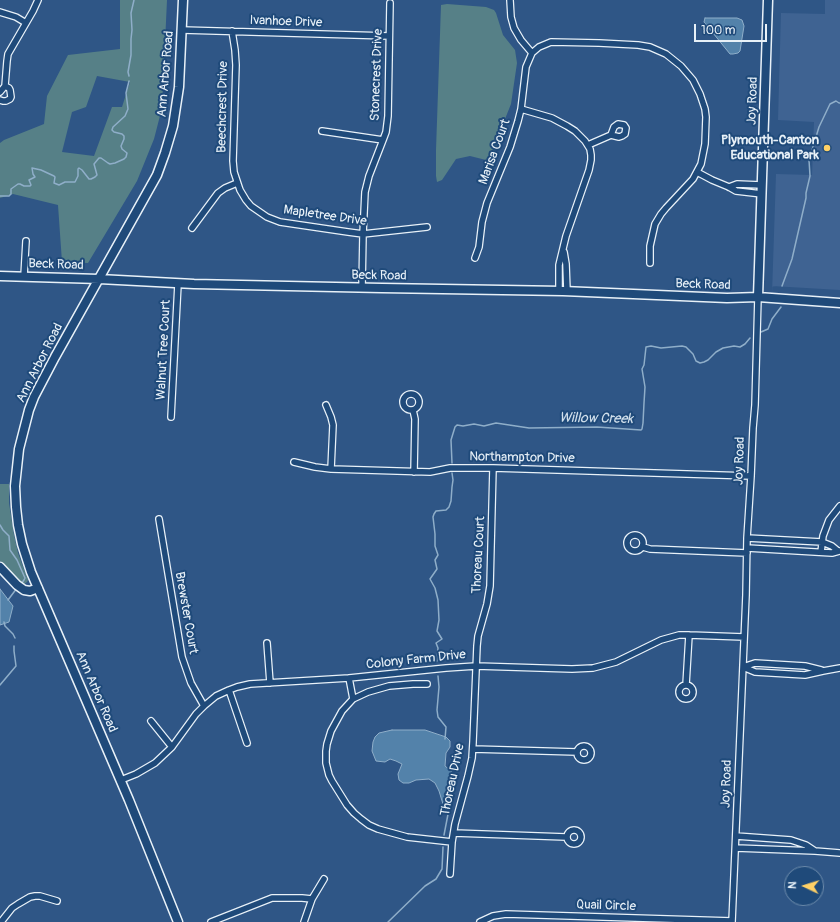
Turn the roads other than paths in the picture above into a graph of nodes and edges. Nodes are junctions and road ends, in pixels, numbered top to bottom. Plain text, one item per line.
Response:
1 (38, 0) edge
2 (183, 0) edge
3 (510, 0) edge
4 (768, 0) edge
5 (390, 3) dead end
6 (0, 12) edge
7 (26, 23) junction
8 (182, 30) junction
9 (232, 32) junction
10 (389, 36) junction
11 (532, 53) junction
12 (5, 86) junction
13 (0, 92) edge
14 (0, 100) edge
15 (521, 109) junction
16 (322, 130) dead end
17 (611, 134) dead end
18 (383, 140) junction
19 (588, 145) junction
20 (697, 172) junction
21 (237, 183) junction
22 (762, 185) junction
23 (729, 187) junction
24 (762, 194) junction
25 (427, 227) dead end
26 (192, 228) dead end
27 (363, 234) junction
28 (26, 241) dead end
29 (475, 258) dead end
30 (650, 263) dead end
31 (0, 276) edge
32 (24, 276) junction
33 (99, 279) junction
34 (178, 284) junction
35 (362, 288) junction
36 (563, 291) junction
37 (758, 297) junction
38 (840, 303) edge
39 (326, 405) dead end
40 (413, 410) dead end
41 (171, 417) dead end
42 (294, 462) dead end
43 (493, 468) junction
44 (331, 469) junction
45 (414, 472) junction
46 (751, 476) junction
47 (840, 506) edge
48 (159, 520) dead end
49 (747, 538) junction
50 (779, 539) junction
51 (801, 540) junction
52 (822, 542) junction
53 (643, 547) dead end
54 (779, 549) junction
55 (747, 551) junction
56 (801, 551) junction
57 (839, 551) edge
58 (821, 552) junction
59 (0, 567) edge
60 (38, 588) junction
61 (689, 635) junction
62 (744, 637) junction
63 (267, 643) dead end
64 (476, 666) junction
65 (743, 667) junction
66 (840, 668) edge
67 (823, 671) junction
68 (349, 678) junction
69 (270, 683) junction
70 (427, 684) dead end
71 (686, 685) dead end
72 (229, 690) junction
73 (353, 699) junction
74 (204, 706) junction
75 (151, 721) dead end
76 (247, 743) dead end
77 (172, 747) junction
78 (473, 749) junction
79 (576, 752) dead end
80 (120, 780) junction
81 (454, 833) junction
82 (736, 836) junction
83 (566, 838) dead end
84 (452, 842) junction
85 (736, 848) junction
86 (815, 851) junction
87 (840, 853) edge
88 (450, 874) dead end
89 (324, 879) dead end
90 (312, 899) junction
91 (57, 901) dead end
92 (684, 921) edge
93 (1, 922) edge
94 (178, 922) edge
95 (211, 922) edge
96 (304, 922) edge
97 (480, 922) edge
98 (732, 922) edge

1 - 7 street
2 - 8 main road, Ann Arbor Road
3 - 11 street
4 - 22 main road, Joy Road
5 - 10 street, Stonecrest Drive
6 - 7 street
7 - 12 street
8 - 9 street, Ivanhoe Drive
8 - 33 main road, Ann Arbor Road
9 - 10 street, Ivanhoe Drive
9 - 21 street, Beechcrest Drive
10 - 18 street, Stonecrest Drive
11 - 15 street, Marisa Court
11 - 20 street
12 - 13 street
12 - 14 street
15 - 19 street
15 - 29 street, Marisa Court
16 - 18 street
17 - 19 street
18 - 27 street, Stonecrest Drive
19 - 36 street
20 - 23 street
20 - 30 street
21 - 26 street
21 - 27 street, Mapletree Drive
22 - 23 street
22 - 24 main road, Joy Road
23 - 24 street
24 - 37 main road, Joy Road
25 - 27 street, Mapletree Drive
27 - 35 street, Stonecrest Drive
28 - 32 street
31 - 32 main road, Beck Road
32 - 33 main road, Beck Road
33 - 34 main road, Beck Road
33 - 60 main road, Ann Arbor Road
34 - 35 main road, Beck Road
34 - 41 street, Walnut Tree Court
35 - 36 main road, Beck Road
36 - 37 main road, Beck Road
37 - 38 main road, Beck Road
37 - 46 street, Joy Road
39 - 44 street
40 - 45 street
42 - 44 street, Northampton Drive
43 - 45 street, Northampton Drive
43 - 46 street, Northampton Drive
43 - 64 street, Thoreau Court
44 - 45 street, Northampton Drive
46 - 49 street, Joy Road
47 - 52 street
48 - 74 street, Brewster Court
49 - 50 street
49 - 55 street, Joy Road
50 - 51 street
50 - 54 street
51 - 52 street
51 - 56 street
52 - 57 street
52 - 58 street
53 - 55 street
54 - 55 street
54 - 56 street
55 - 62 street, Joy Road
56 - 58 street
57 - 58 street
59 - 60 main road
60 - 80 main road, Ann Arbor Road
61 - 62 street, Colony Farm Drive
61 - 64 street, Colony Farm Drive
61 - 71 street
62 - 65 street, Joy Road
63 - 69 street
64 - 68 street, Colony Farm Drive
64 - 78 street, Thoreau Drive
65 - 67 street
65 - 67 street
65 - 82 street, Joy Road
66 - 67 street
68 - 69 street, Colony Farm Drive
68 - 73 street
69 - 72 street, Colony Farm Drive
70 - 73 street
72 - 74 street, Colony Farm Drive
72 - 76 street
73 - 84 street
74 - 77 street, Colony Farm Drive
75 - 77 street
77 - 80 street, Colony Farm Drive
78 - 79 street
78 - 81 street, Thoreau Drive
80 - 94 main road, Ann Arbor Road
81 - 83 street
81 - 84 street, Thoreau Drive
82 - 85 street, Joy Road
82 - 86 street
84 - 88 street, Thoreau Drive
85 - 86 street
85 - 98 street, Joy Road
86 - 87 street
89 - 90 street
90 - 95 street
90 - 96 street
91 - 93 street
92 - 97 street, Quail Circle
92 - 98 street, Quail Circle

